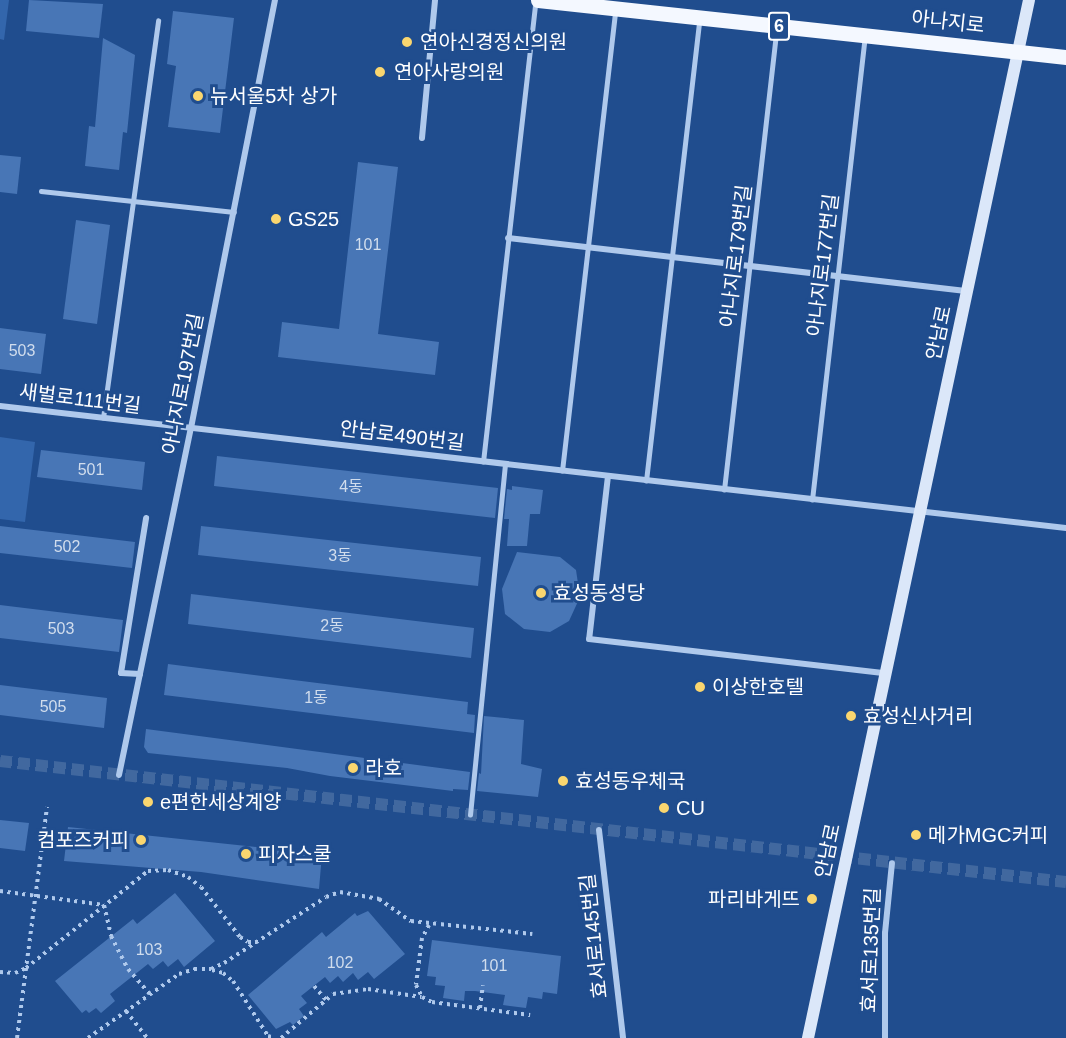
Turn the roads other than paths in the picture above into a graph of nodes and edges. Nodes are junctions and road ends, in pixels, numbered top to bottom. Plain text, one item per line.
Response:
1 (275, 0) edge
2 (435, 0) edge
3 (537, 0) edge
4 (1029, 0) edge
5 (615, 8) junction
6 (699, 17) junction
7 (158, 21) dead end
8 (777, 26) junction
9 (865, 35) junction
10 (1020, 51) junction
11 (1066, 57) edge
12 (422, 138) dead end
13 (40, 191) dead end
14 (133, 200) junction
15 (234, 212) junction
16 (508, 238) junction
17 (588, 248) junction
18 (672, 257) junction
19 (750, 266) junction
20 (837, 276) junction
21 (968, 291) junction
22 (0, 406) edge
23 (103, 418) junction
24 (191, 428) junction
25 (483, 462) junction
26 (505, 464) junction
27 (562, 471) junction
28 (608, 476) junction
29 (646, 481) junction
30 (724, 490) junction
31 (812, 500) junction
32 (921, 512) junction
33 (146, 518) dead end
34 (1066, 528) edge
35 (886, 673) junction
36 (140, 674) junction
37 (119, 775) dead end
38 (470, 815) dead end
39 (599, 830) dead end
40 (892, 863) dead end
41 (623, 1038) edge
42 (808, 1038) edge
43 (885, 1038) edge

1 - 15 street, 아나지로197번길
2 - 12 street
3 - 5 main road, 아나지로 / 6
3 - 16 lane
4 - 10 main road, 안남로
5 - 6 main road, 아나지로 / 6
5 - 17 lane
6 - 8 main road, 아나지로 / 6
6 - 18 lane
7 - 14 lane
8 - 9 main road, 아나지로 / 6
8 - 19 lane, 아나지로179번길
9 - 10 main road, 아나지로 / 6
9 - 20 lane, 아나지로177번길
10 - 11 main road, 아나지로 / 6
10 - 21 main road, 안남로
13 - 14 lane
14 - 15 lane
14 - 23 lane
15 - 24 street, 아나지로197번길
16 - 17 street
16 - 25 lane
17 - 18 street
17 - 27 lane
18 - 19 street
18 - 29 lane
19 - 20 street
19 - 30 lane, 아나지로179번길
20 - 21 street
20 - 31 lane, 아나지로177번길
21 - 32 main road, 안남로
22 - 23 street, 새벌로111번길
23 - 24 street, 새벌로111번길
24 - 25 street, 안남로490번길
24 - 36 street, 아나지로197번길
25 - 26 street, 안남로490번길
26 - 27 street, 안남로490번길
26 - 38 lane
27 - 28 street, 안남로490번길
28 - 29 street, 안남로490번길
28 - 35 street
29 - 30 street, 안남로490번길
30 - 31 street, 안남로490번길
31 - 32 street, 안남로490번길
32 - 34 street, 안남로490번길
32 - 35 main road, 안남로
33 - 36 street
35 - 42 main road, 안남로
36 - 37 street, 아나지로197번길
39 - 41 street, 효서로145번길
40 - 43 street, 효서로135번길

